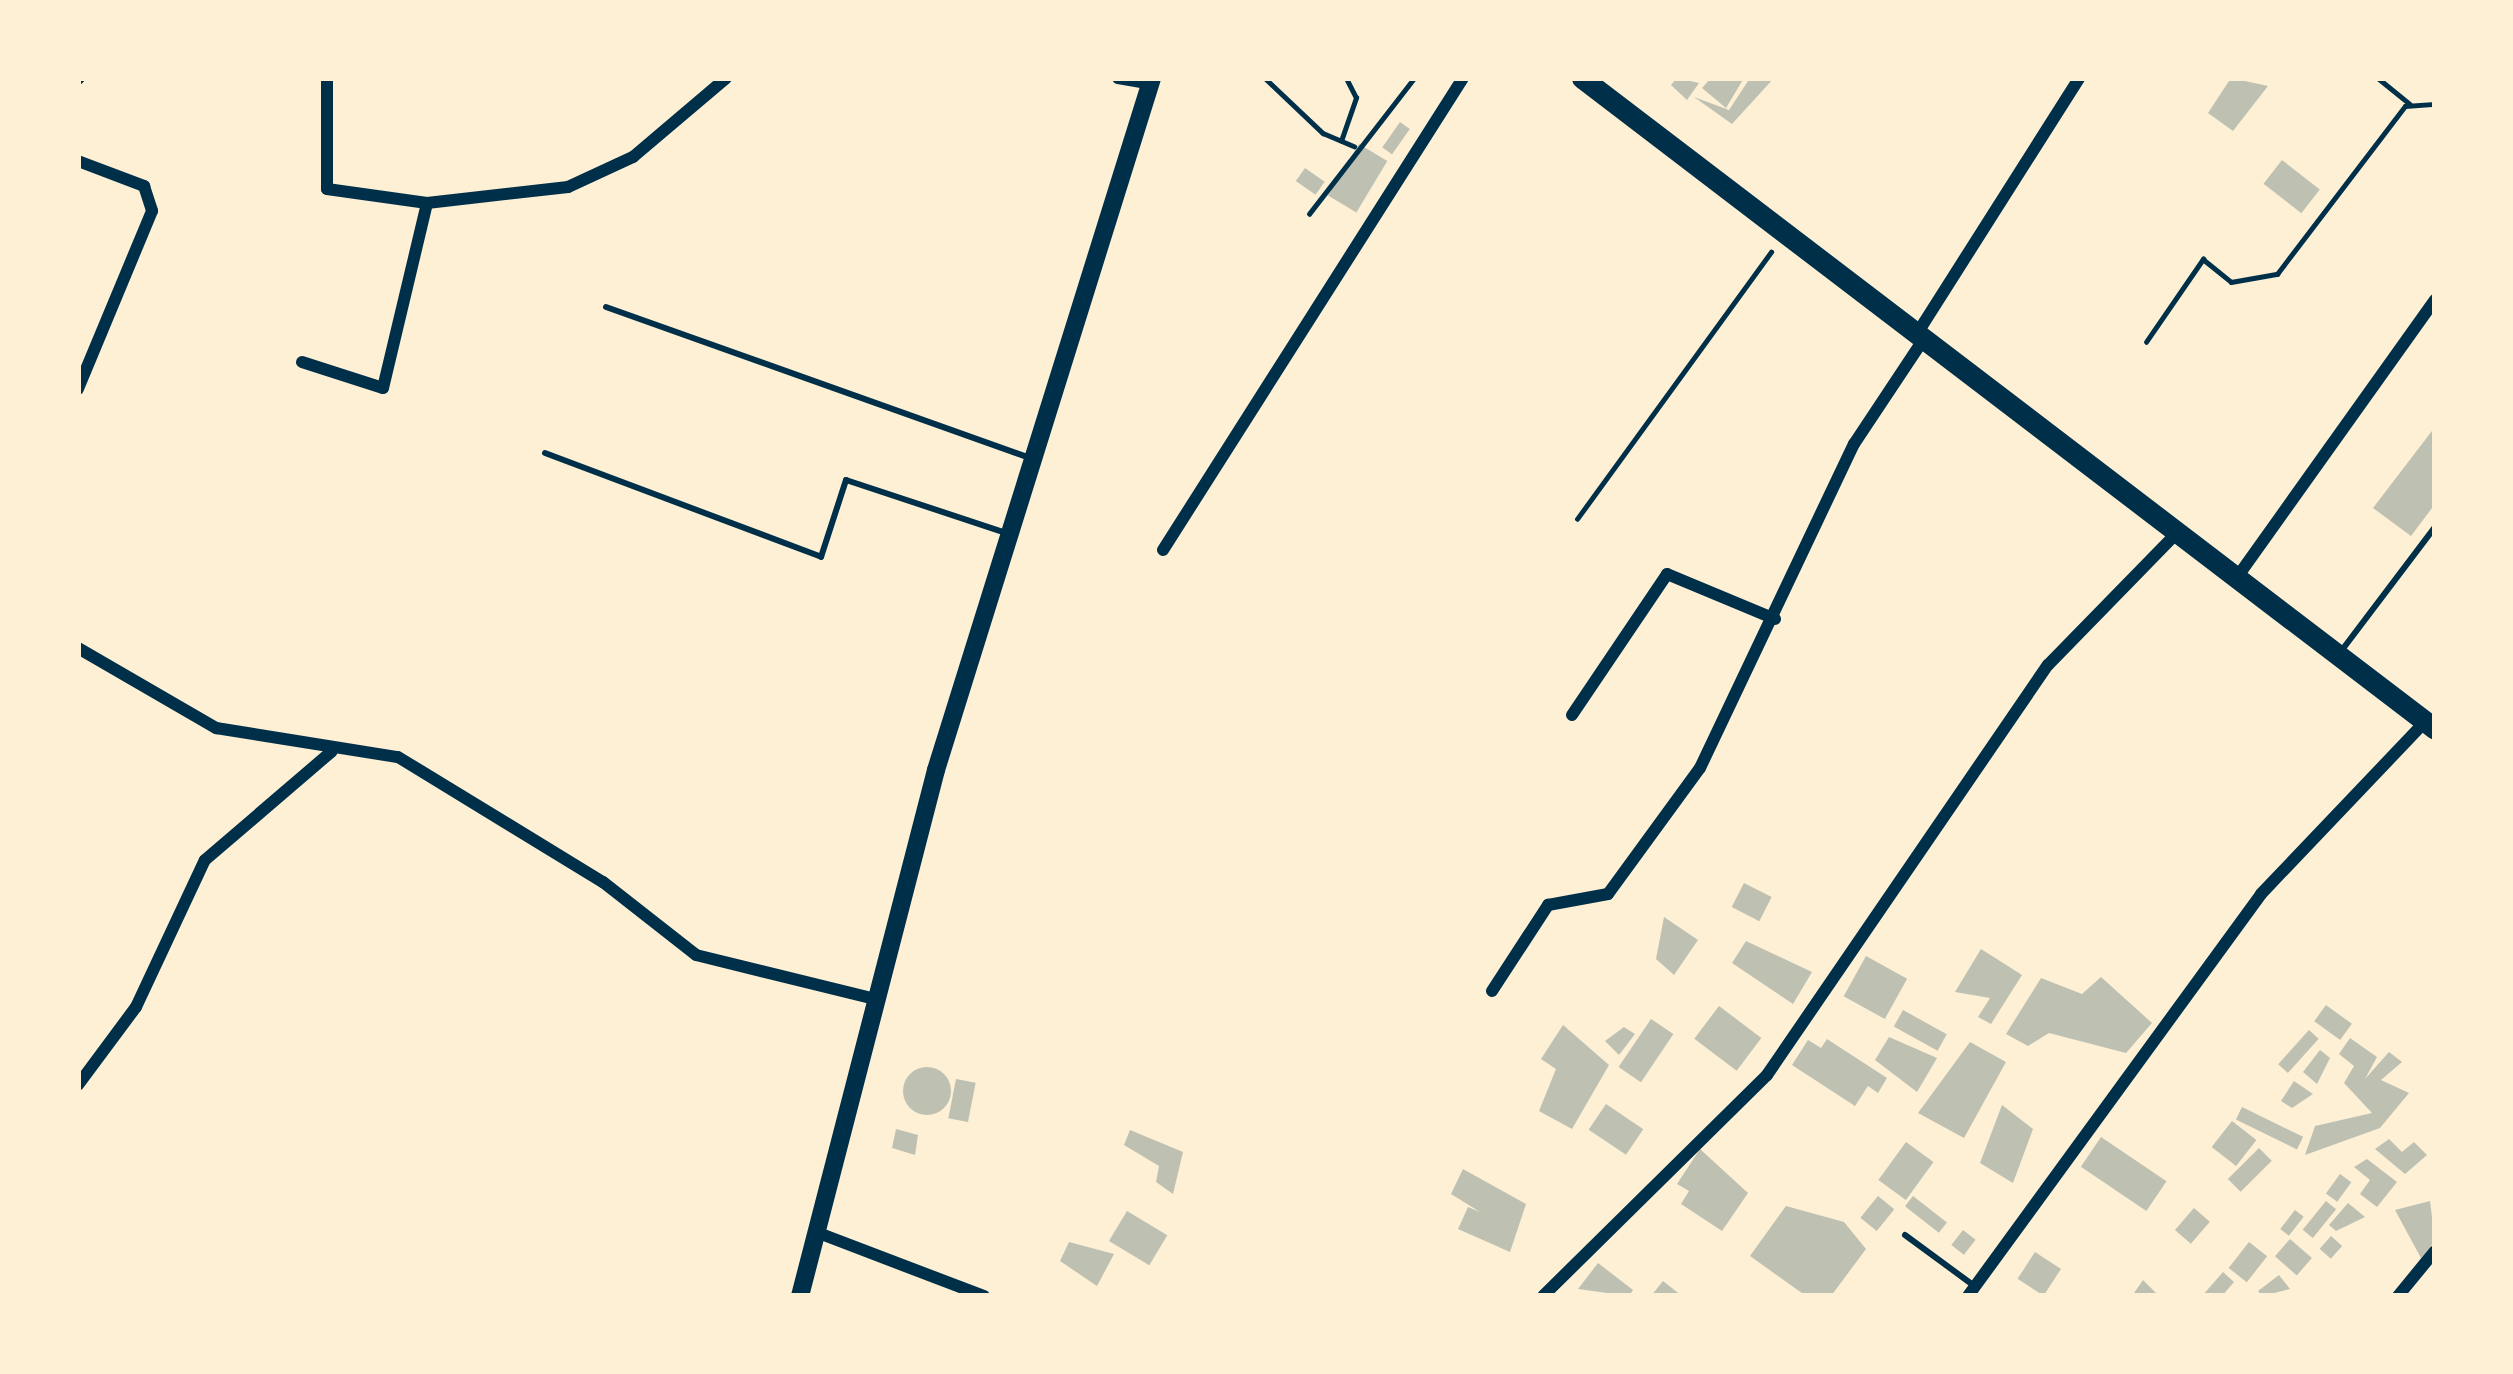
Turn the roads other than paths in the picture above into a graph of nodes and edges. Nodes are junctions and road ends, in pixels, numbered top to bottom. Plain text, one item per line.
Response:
1 (327, 78) edge
2 (726, 78) edge
3 (1118, 78) edge
4 (1463, 78) edge
5 (1582, 78) edge
6 (2079, 78) edge
7 (1151, 81) edge
8 (78, 161) edge
9 (427, 203) junction
10 (2435, 301) edge
11 (606, 307) dead end
12 (1923, 332) junction
13 (302, 362) dead end
14 (78, 389) edge
15 (545, 453) dead end
16 (1029, 458) junction
17 (2435, 527) edge
18 (2178, 532) junction
19 (1006, 533) junction
20 (1163, 550) dead end
21 (2238, 576) junction
22 (1775, 619) junction
23 (78, 648) edge
24 (2340, 653) junction
25 (1572, 715) dead end
26 (2430, 725) edge
27 (332, 751) junction
28 (1492, 991) dead end
29 (875, 999) junction
30 (78, 1085) edge
31 (816, 1232) junction
32 (1905, 1235) dead end
33 (2435, 1251) edge
34 (1970, 1290) edge
35 (800, 1296) edge
36 (984, 1296) edge
37 (1543, 1296) edge
38 (2398, 1296) edge

1 - 9 street
2 - 9 street
3 - 7 street
4 - 20 street
5 - 12 main road
6 - 12 street
7 - 16 main road
8 - 14 street
9 - 13 street
10 - 21 street
11 - 16 lane
12 - 18 main road
12 - 22 street
15 - 19 lane
16 - 19 main road
17 - 24 lane
18 - 21 main road
18 - 37 street
19 - 29 main road
21 - 24 main road
22 - 25 street
22 - 28 street
23 - 27 street
24 - 26 main road
26 - 34 street
27 - 29 street
27 - 30 street
29 - 31 main road
31 - 35 main road
31 - 36 street
32 - 34 lane
33 - 38 street

